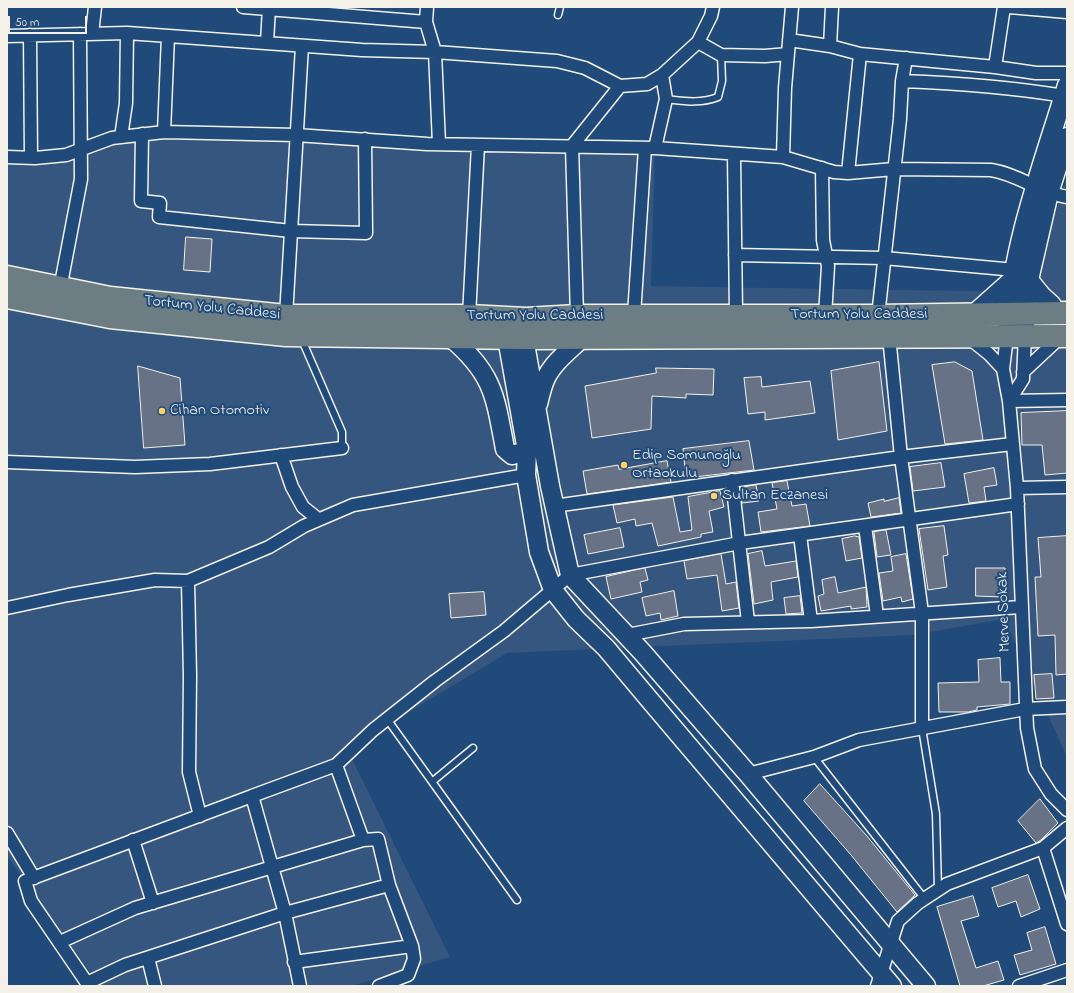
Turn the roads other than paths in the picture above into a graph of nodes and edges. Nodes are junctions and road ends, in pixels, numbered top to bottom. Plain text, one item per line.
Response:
1 (95, 7) edge
2 (243, 7) edge
3 (427, 7) edge
4 (560, 7) edge
5 (713, 7) edge
6 (792, 7) edge
7 (832, 7) edge
8 (1004, 7) edge
9 (1009, 7) edge
10 (269, 8) edge
11 (1067, 12) edge
12 (558, 15) dead end
13 (426, 22) junction
14 (127, 33) junction
15 (80, 34) junction
16 (92, 34) junction
17 (30, 35) junction
18 (7, 36) edge
19 (168, 36) junction
20 (789, 40) junction
21 (698, 42) junction
22 (267, 43) junction
23 (302, 46) junction
24 (830, 46) junction
25 (435, 52) junction
26 (788, 54) junction
27 (860, 54) junction
28 (721, 55) junction
29 (906, 58) junction
30 (995, 67) junction
31 (1067, 73) edge
32 (662, 75) junction
33 (902, 81) junction
34 (620, 86) junction
35 (1065, 90) edge
36 (666, 99) junction
37 (1063, 115) edge
38 (164, 132) junction
39 (142, 134) junction
40 (296, 135) junction
41 (121, 137) junction
42 (1067, 137) edge
43 (364, 139) junction
44 (439, 144) junction
45 (478, 145) junction
46 (572, 146) junction
47 (650, 148) junction
48 (80, 150) junction
49 (734, 154) junction
50 (783, 156) junction
51 (7, 157) edge
52 (31, 158) junction
53 (822, 168) junction
54 (894, 169) junction
55 (848, 173) junction
56 (1042, 190) junction
57 (1067, 197) edge
58 (291, 231) junction
59 (735, 255) junction
60 (826, 256) junction
61 (884, 258) junction
62 (1019, 276) junction
63 (7, 277) edge
64 (60, 289) junction
65 (7, 297) edge
66 (1062, 313) edge
67 (975, 314) junction
68 (1016, 314) junction
69 (634, 315) junction
70 (736, 315) junction
71 (286, 316) junction
72 (469, 316) junction
73 (577, 316) junction
74 (825, 316) junction
75 (878, 316) junction
76 (516, 328) junction
77 (300, 335) junction
78 (889, 336) junction
79 (1016, 336) junction
80 (1062, 336) edge
81 (450, 337) junction
82 (583, 337) junction
83 (968, 337) junction
84 (1003, 369) junction
85 (1023, 372) junction
86 (1067, 400) edge
87 (1009, 401) junction
88 (537, 409) junction
89 (1012, 444) junction
90 (342, 448) joint
91 (527, 451) junction
92 (281, 455) junction
93 (901, 457) junction
94 (7, 462) edge
95 (537, 472) junction
96 (732, 480) junction
97 (1067, 487) edge
98 (1016, 488) junction
99 (1018, 504) junction
100 (554, 506) junction
101 (318, 519) junction
102 (911, 520) junction
103 (865, 526) junction
104 (800, 535) junction
105 (740, 543) junction
106 (570, 575) junction
107 (188, 581) junction
108 (553, 590) junction
109 (7, 608) edge
110 (1021, 608) junction
111 (922, 613) junction
112 (877, 616) junction
113 (811, 621) junction
114 (748, 622) junction
115 (626, 635) junction
116 (1067, 707) edge
117 (1025, 709) junction
118 (387, 719) junction
119 (922, 728) junction
120 (473, 748) dead end
121 (814, 757) junction
122 (336, 765) junction
123 (748, 774) junction
124 (433, 781) junction
125 (252, 796) junction
126 (1067, 810) edge
127 (200, 816) junction
128 (1067, 828) edge
129 (7, 833) edge
130 (133, 840) junction
131 (363, 840) junction
132 (1043, 848) junction
133 (271, 867) junction
134 (34, 878) junction
135 (389, 885) junction
136 (938, 889) junction
137 (924, 898) junction
138 (517, 900) dead end
139 (153, 903) junction
140 (286, 913) junction
141 (1067, 924) edge
142 (60, 942) junction
143 (890, 942) junction
144 (412, 946) junction
145 (148, 958) junction
146 (294, 962) junction
147 (1067, 970) edge
148 (878, 979) edge
149 (155, 986) edge
150 (300, 986) edge
151 (379, 986) edge
152 (892, 986) edge
153 (926, 986) edge
154 (1019, 986) edge

1 - 16 street
2 - 10 street
3 - 13 street
4 - 12 lane
5 - 21 street
6 - 20 street
7 - 24 street
8 - 30 street
9 - 11 street
10 - 13 street
10 - 22 street
13 - 25 street
14 - 16 street
14 - 19 street
14 - 41 street
15 - 16 street
15 - 17 street
15 - 48 street
17 - 18 street
17 - 52 street
19 - 22 street
19 - 38 street
20 - 24 street
20 - 26 street
21 - 28 street
21 - 32 street
22 - 23 street
23 - 25 street
23 - 40 street
24 - 27 street
25 - 34 street
25 - 44 street
26 - 28 street
26 - 50 street
27 - 29 street
27 - 55 street
28 - 36 lane
29 - 30 street
29 - 33 street
30 - 31 street
32 - 34 street
32 - 36 street
33 - 35 street
33 - 54 street
34 - 46 street
35 - 37 main road
36 - 47 street
37 - 56 main road
38 - 39 street
38 - 40 street
39 - 41 street
39 - 58 street
40 - 43 street
40 - 58 street
41 - 48 street
42 - 56 main road
43 - 44 street
43 - 58 street
44 - 45 street
45 - 46 street
45 - 72 street
46 - 47 street
46 - 73 street
47 - 49 street
47 - 69 street
48 - 52 street
48 - 64 street
49 - 50 street
49 - 59 street
50 - 53 street
51 - 52 street
53 - 55 street
53 - 60 street
54 - 55 street
54 - 56 street
54 - 61 street
56 - 57 street
56 - 62 main road
58 - 71 street
59 - 60 street
59 - 70 street
60 - 61 street
60 - 74 street
61 - 62 street
61 - 75 street
62 - 66 main road
62 - 67 main road
62 - 68 main road
63 - 64 highway, Tortum Yolu Caddesi
64 - 71 highway, Tortum Yolu Caddesi
65 - 77 highway, Tortum Yolu Caddesi
66 - 68 highway, Tortum Yolu Caddesi
67 - 68 highway, Tortum Yolu Caddesi
67 - 75 highway, Tortum Yolu Caddesi
68 - 79 main road
69 - 70 highway, Tortum Yolu Caddesi
69 - 73 highway, Tortum Yolu Caddesi
70 - 74 highway, Tortum Yolu Caddesi
71 - 72 highway, Tortum Yolu Caddesi
72 - 76 highway, Tortum Yolu Caddesi
73 - 76 highway, Tortum Yolu Caddesi
74 - 75 highway, Tortum Yolu Caddesi
76 - 81 highway, Tortum Yolu Caddesi
76 - 82 highway, Tortum Yolu Caddesi
76 - 88 main road
76 - 91 main road
77 - 81 highway, Tortum Yolu Caddesi
77 - 90 lane
78 - 82 highway, Tortum Yolu Caddesi
78 - 83 highway, Tortum Yolu Caddesi
78 - 93 street
79 - 80 highway, Tortum Yolu Caddesi
79 - 83 highway, Tortum Yolu Caddesi
79 - 84 street, Merve Sokak
79 - 85 street
80 - 85 street
81 - 91 main road
82 - 88 main road
83 - 84 street
84 - 87 street, Merve Sokak
85 - 87 street
86 - 87 street
87 - 89 street, Merve Sokak
88 - 95 main road
89 - 93 street
89 - 98 street, Merve Sokak
90 - 92 street
91 - 95 main road
92 - 94 street
92 - 101 street
93 - 96 street
93 - 102 street
95 - 100 main road
95 - 101 street
95 - 108 main road
96 - 100 street
96 - 105 street
97 - 98 street
98 - 99 street, Merve Sokak
99 - 102 street
99 - 110 street, Merve Sokak
100 - 106 main road
101 - 107 street
102 - 103 street
102 - 111 street
103 - 104 street
103 - 112 street
104 - 105 street
104 - 113 street
105 - 106 street
105 - 114 street
106 - 108 street
106 - 115 main road
107 - 109 street
107 - 127 street
108 - 118 street
108 - 148 main road
110 - 111 street
110 - 117 street, Merve Sokak
111 - 112 street
111 - 119 street
112 - 113 street
113 - 114 street
114 - 115 street
115 - 123 main road
116 - 117 street
117 - 119 street
117 - 126 street, Merve Sokak
118 - 122 street
118 - 124 lane
119 - 121 street
119 - 136 lane
120 - 124 lane
121 - 123 street
121 - 137 lane
122 - 125 street
122 - 131 street
123 - 143 main road
124 - 138 lane
125 - 127 street
125 - 133 street
127 - 130 street
128 - 132 street
129 - 134 street
130 - 134 street
130 - 139 street
131 - 133 street
131 - 135 street
132 - 136 street
132 - 141 street
133 - 139 street
133 - 140 street
134 - 142 street
135 - 140 street
135 - 144 street
136 - 137 street
137 - 143 street
139 - 142 street
140 - 145 street
140 - 146 street
142 - 145 street
143 - 148 street
143 - 153 main road
144 - 146 street
144 - 151 street
145 - 149 street
146 - 150 street
147 - 154 street
148 - 152 main road

